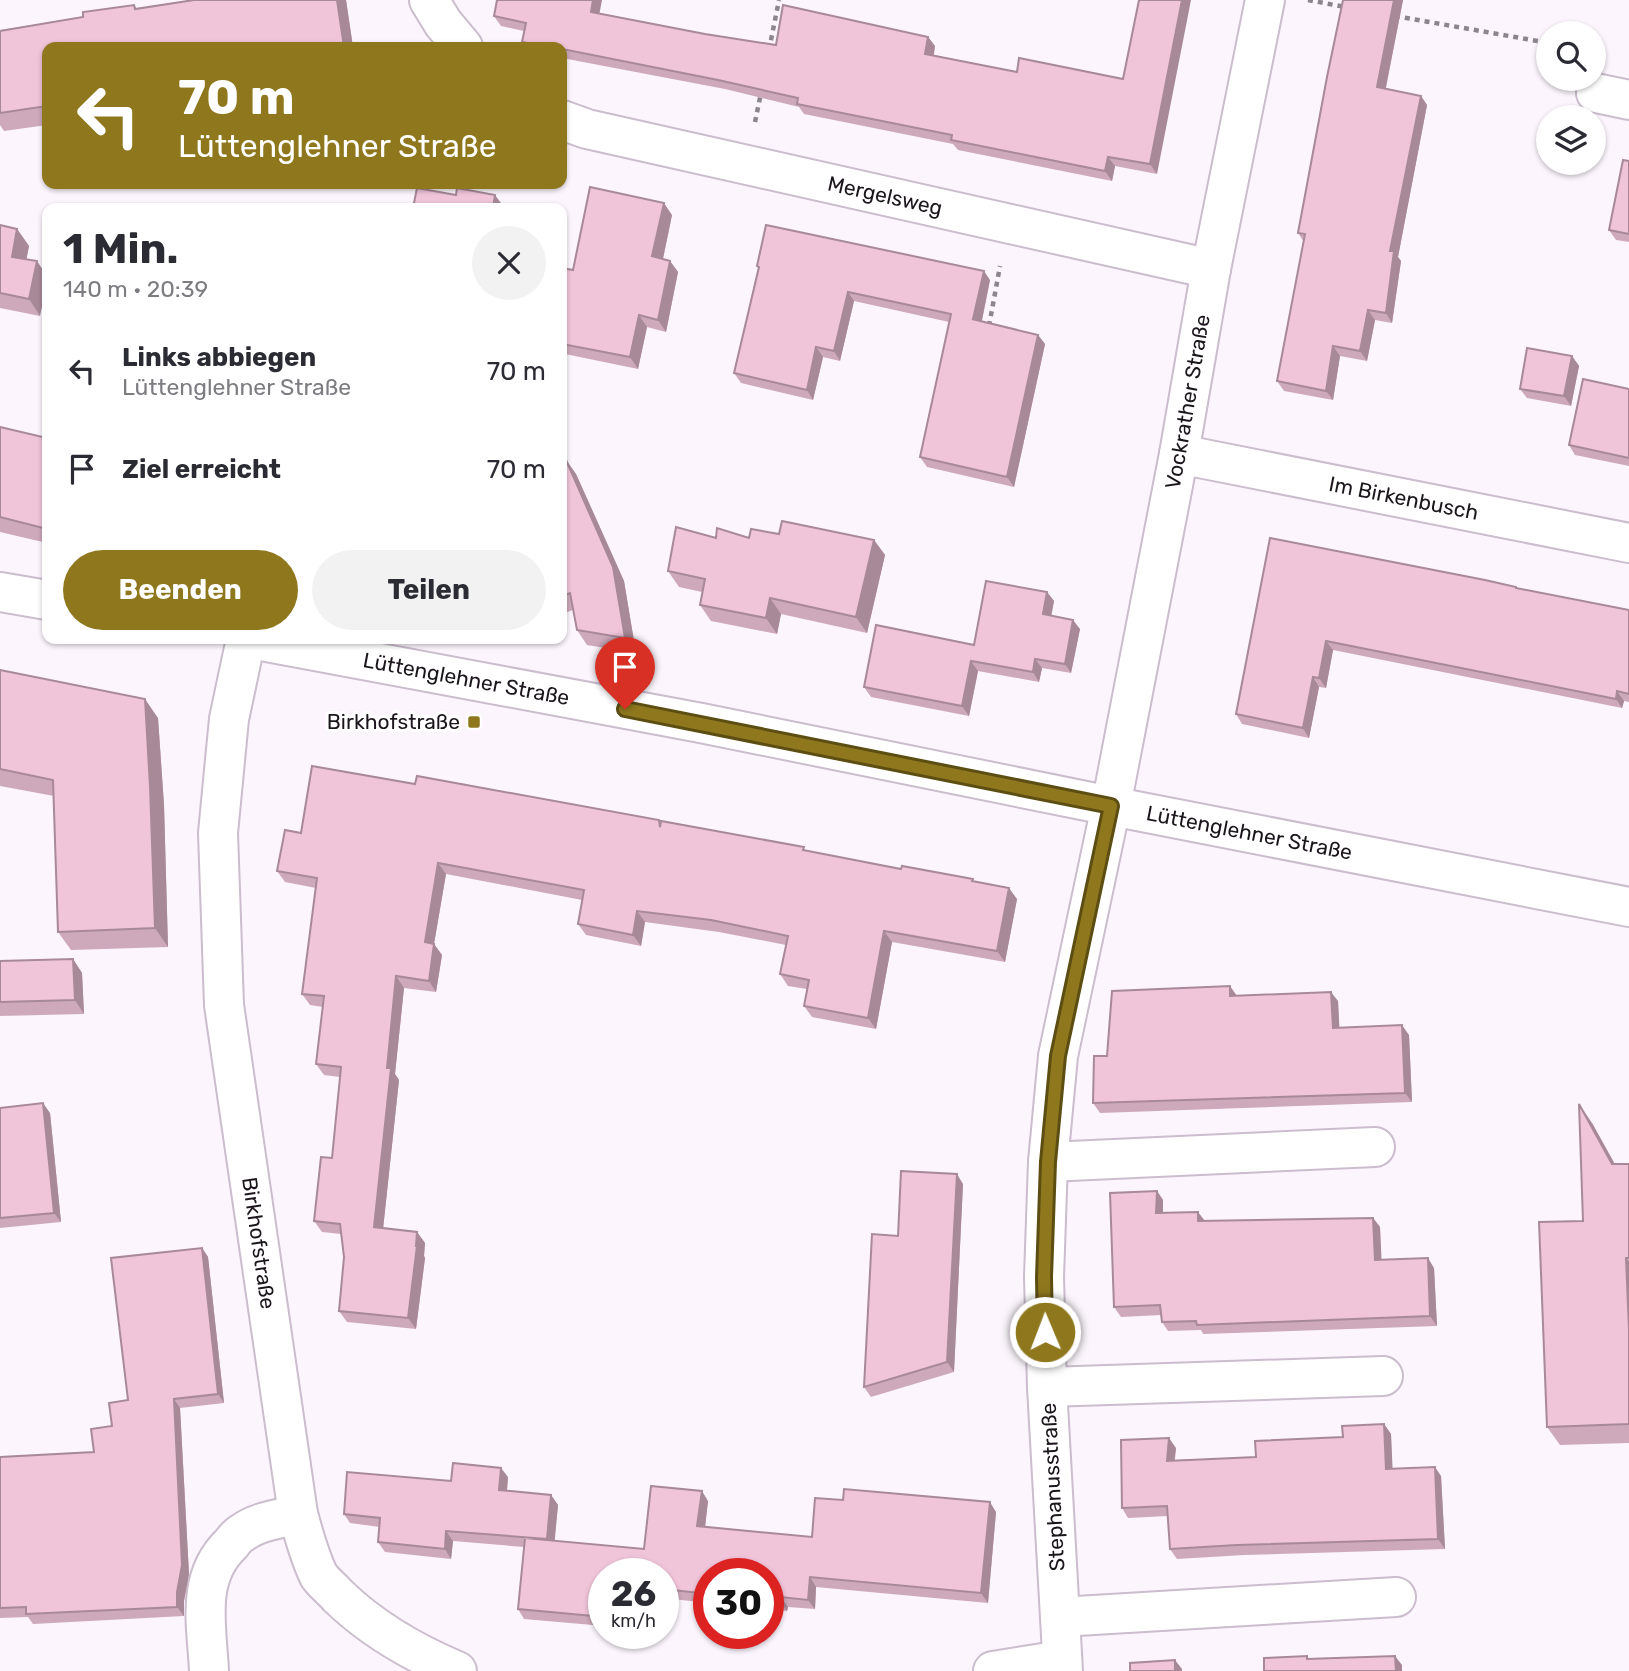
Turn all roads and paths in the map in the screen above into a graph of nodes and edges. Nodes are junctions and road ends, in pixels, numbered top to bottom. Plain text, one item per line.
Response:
1 (429, 0) edge
2 (779, 0) edge
3 (1265, 0) edge
4 (1306, 0) edge
5 (1347, 7) edge
6 (1387, 15) edge
7 (1536, 41) edge
8 (459, 42) edge
9 (768, 55) edge
10 (763, 82) edge
11 (567, 122) edge
12 (747, 164) junction
13 (1008, 223) junction
14 (1211, 269) junction
15 (988, 331) edge
16 (1178, 454) junction
17 (1629, 543) edge
18 (0, 592) edge
19 (42, 599) edge
20 (245, 644) edge
21 (278, 644) edge
22 (1111, 806) junction
23 (1629, 907) edge
24 (1375, 1147) dead end
25 (1048, 1162) junction
26 (1383, 1376) dead end
27 (1047, 1387) junction
28 (298, 1514) junction
29 (1396, 1597) dead end
30 (1060, 1616) junction
31 (1062, 1666) edge
32 (209, 1671) edge
33 (457, 1671) edge
34 (993, 1671) edge

1 - 8 street
2 - 9 path
3 - 14 street, Vockrather Straße
4 - 5 path
6 - 7 path
10 - 12 path
11 - 12 street, Mergelsweg
12 - 13 street, Mergelsweg
13 - 14 street, Mergelsweg
13 - 15 path
14 - 16 street, Vockrather Straße
16 - 17 street, Im Birkenbusch
16 - 22 street, Vockrather Straße
18 - 19 street
20 - 28 street, Birkhofstraße
21 - 22 street, Lüttenglehner Straße
22 - 23 street, Lüttenglehner Straße
22 - 25 street, Stephanusstraße
24 - 25 street
25 - 27 street, Stephanusstraße
26 - 27 street
27 - 30 street, Stephanusstraße
28 - 32 street
28 - 33 street, Birkhofstraße
29 - 30 street
30 - 31 street, Stephanusstraße
31 - 34 street

